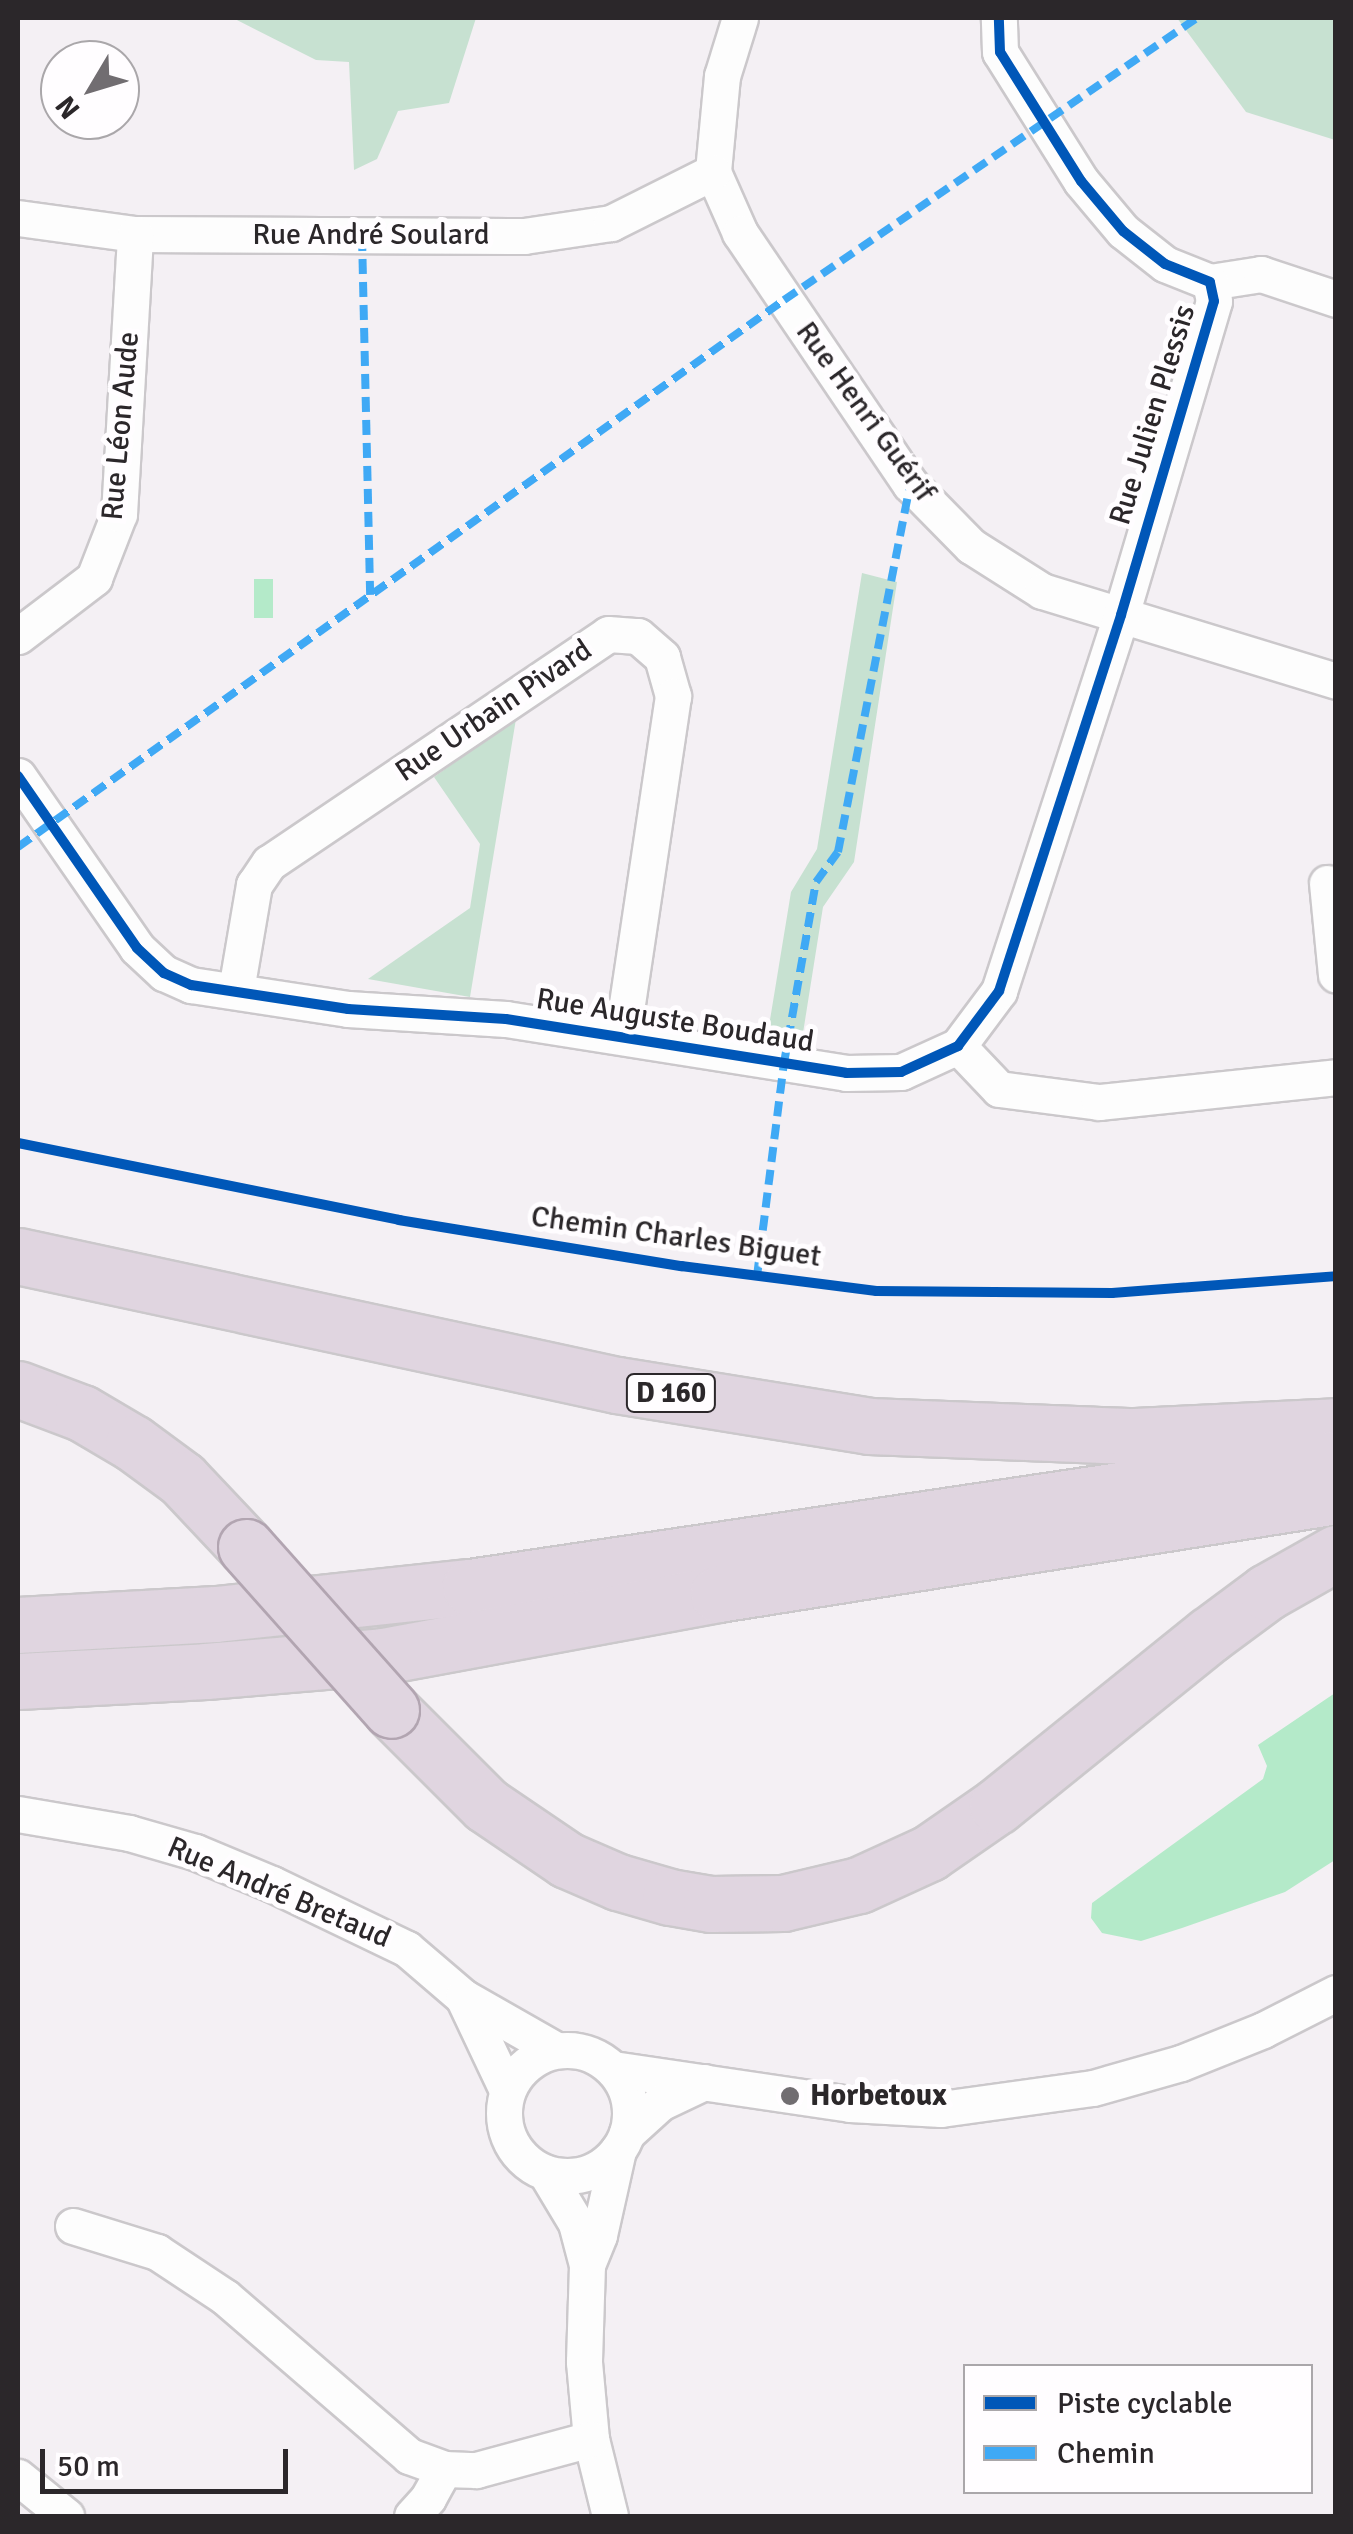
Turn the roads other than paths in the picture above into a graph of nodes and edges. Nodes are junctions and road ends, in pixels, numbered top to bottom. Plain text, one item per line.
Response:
1 (740, 18) edge
2 (999, 18) edge
3 (713, 172) junction
4 (18, 218) edge
5 (135, 234) junction
6 (1210, 282) junction
7 (1336, 298) edge
8 (1121, 615) junction
9 (18, 636) edge
10 (1336, 681) edge
11 (18, 776) edge
12 (1327, 883) dead end
13 (1336, 974) edge
14 (236, 990) junction
15 (622, 1036) junction
16 (958, 1046) junction
17 (1336, 1077) edge
18 (18, 1256) edge
19 (18, 1389) edge
20 (1336, 1426) edge
21 (1336, 1458) edge
22 (1336, 1496) edge
23 (1336, 1553) edge
24 (18, 1624) edge
25 (18, 1680) edge
26 (18, 1814) edge
27 (1336, 1993) edge
28 (463, 1997) junction
29 (556, 2050) junction
30 (613, 2069) junction
31 (704, 2082) junction
32 (508, 2090) junction
33 (622, 2142) junction
34 (546, 2172) junction
35 (73, 2226) dead end
36 (587, 2265) junction
37 (591, 2439) junction
38 (444, 2469) junction
39 (18, 2477) edge
40 (66, 2516) edge
41 (412, 2516) edge
42 (610, 2516) edge

1 - 3 street, Rue Henri Guérif
2 - 6 street, Rue Julien Plessis
3 - 5 street, Rue André Soulard
3 - 8 street, Rue Henri Guérif
4 - 5 street, Rue André Soulard
5 - 9 street, Rue Léon Aude
6 - 7 street
6 - 8 street, Rue Julien Plessis
8 - 10 street, Rue Henri Guérif
8 - 16 street, Rue Auguste Boudaud
11 - 14 street, Rue Auguste Boudaud
12 - 13 street
14 - 15 street, Rue Auguste Boudaud
14 - 15 street, Rue Urbain Pivard
15 - 16 street, Rue Auguste Boudaud
16 - 17 street
18 - 20 highway, D 160
19 - 23 highway, bridge
21 - 24 highway
22 - 25 highway
26 - 28 street, Rue André Bretaud
27 - 31 street
28 - 29 street, Rue André Bretaud
28 - 32 street, Rue André Bretaud
29 - 30 street
29 - 32 street
30 - 31 street
30 - 33 street
31 - 33 street
32 - 34 street
33 - 34 street
33 - 36 street
34 - 36 street
35 - 38 street
36 - 37 street
37 - 38 street
37 - 42 street
38 - 41 street
39 - 40 street

